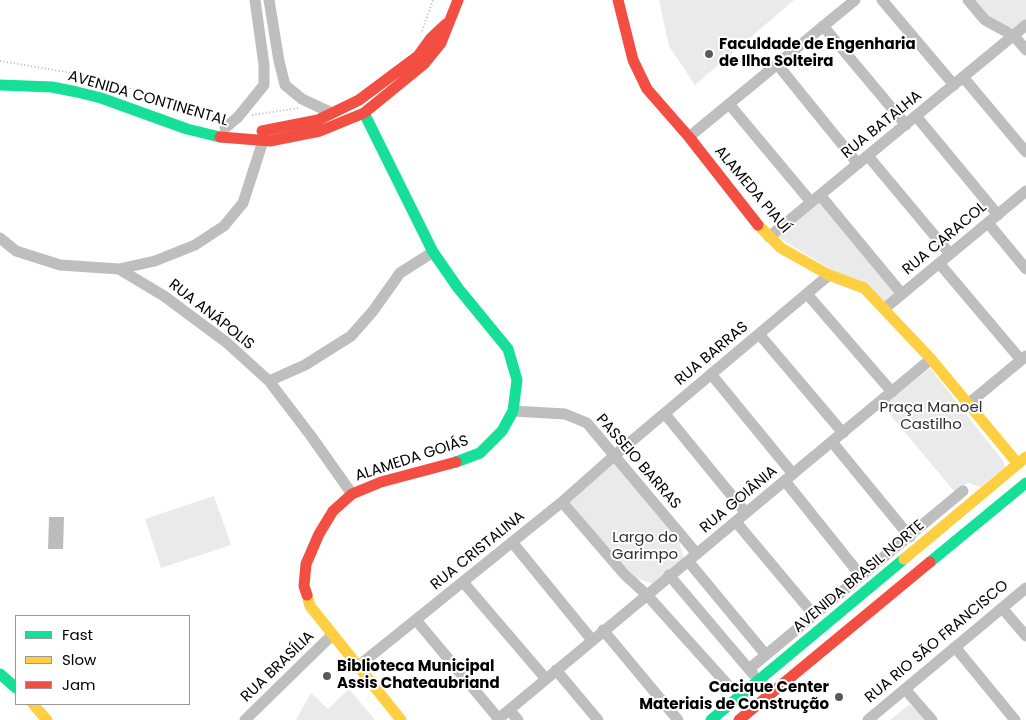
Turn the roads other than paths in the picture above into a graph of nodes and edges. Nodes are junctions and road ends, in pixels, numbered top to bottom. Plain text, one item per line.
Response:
1 (255, 0) edge
2 (269, 0) edge
3 (458, 0) edge
4 (618, 0) edge
5 (855, 0) edge
6 (882, 0) edge
7 (968, 0) edge
8 (449, 21) junction
9 (1026, 25) edge
10 (823, 26) junction
11 (1014, 36) junction
12 (1026, 50) edge
13 (777, 64) junction
14 (281, 68) junction
15 (264, 70) junction
16 (963, 77) junction
17 (0, 79) edge
18 (954, 85) junction
19 (0, 86) edge
20 (729, 104) junction
21 (332, 113) junction
22 (364, 113) junction
23 (916, 116) junction
24 (906, 125) junction
25 (224, 128) junction
26 (689, 138) junction
27 (262, 141) junction
28 (1026, 152) edge
29 (868, 156) junction
30 (858, 164) junction
31 (1026, 191) edge
32 (816, 199) junction
33 (998, 214) junction
34 (988, 223) junction
35 (769, 237) junction
36 (0, 238) edge
37 (433, 252) junction
38 (950, 254) junction
39 (939, 263) junction
40 (119, 269) junction
41 (1026, 269) edge
42 (829, 274) junction
43 (807, 294) junction
44 (902, 294) junction
45 (884, 309) junction
46 (759, 334) junction
47 (1024, 358) edge
48 (931, 359) junction
49 (711, 374) junction
50 (269, 382) junction
51 (892, 392) junction
52 (968, 404) junction
53 (512, 411) junction
54 (665, 414) junction
55 (843, 433) junction
56 (832, 442) junction
57 (615, 456) junction
58 (1022, 461) edge
59 (789, 477) junction
60 (1026, 483) edge
61 (963, 491) dead end
62 (352, 494) junction
63 (562, 502) junction
64 (746, 513) junction
65 (736, 522) junction
66 (910, 537) junction
67 (512, 542) junction
68 (692, 558) junction
69 (669, 576) junction
70 (861, 576) junction
71 (463, 582) junction
72 (1026, 588) edge
73 (646, 594) junction
74 (1002, 608) junction
75 (814, 616) junction
76 (416, 620) junction
77 (603, 630) junction
78 (332, 635) junction
79 (1026, 636) edge
80 (592, 640) junction
81 (955, 647) junction
82 (766, 654) junction
83 (357, 667) junction
84 (748, 669) junction
85 (556, 670) junction
86 (0, 674) edge
87 (546, 679) junction
88 (759, 681) junction
89 (727, 684) dead end
90 (15, 687) edge
91 (905, 689) junction
92 (34, 705) edge
93 (509, 710) junction
94 (497, 719) edge
95 (46, 720) edge
96 (245, 720) edge
97 (401, 720) edge
98 (518, 720) edge
99 (598, 720) edge
100 (678, 720) edge
101 (711, 720) edge
102 (739, 720) edge
103 (868, 720) edge
104 (932, 720) edge
105 (1015, 720) edge

1 - 15 street
2 - 14 street
3 - 8 street, AVENIDA CONTINENTAL
4 - 26 street, ALAMEDA PIAUÍ
5 - 10 street
6 - 18 street
7 - 11 street
8 - 21 street, AVENIDA CONTINENTAL
8 - 22 street, AVENIDA CONTINENTAL
9 - 11 street, RUA BATALHA
10 - 13 street
10 - 24 street
11 - 12 street
11 - 16 street, RUA BATALHA
13 - 20 street
13 - 30 street
14 - 15 street
14 - 21 street
15 - 25 street
16 - 18 street, RUA BATALHA
16 - 28 street
17 - 25 street, AVENIDA CONTINENTAL
18 - 23 street, RUA BATALHA
19 - 27 street, AVENIDA CONTINENTAL
20 - 26 street
20 - 32 street
21 - 25 street, AVENIDA CONTINENTAL
22 - 27 street, AVENIDA CONTINENTAL
22 - 37 street, ALAMEDA GOIÁS
23 - 24 street, RUA BATALHA
23 - 33 street
24 - 29 street, RUA BATALHA
26 - 35 street, ALAMEDA PIAUÍ
27 - 40 street
29 - 30 street, RUA BATALHA
29 - 38 street
30 - 32 street, RUA BATALHA
31 - 33 street, RUA CARACOL
32 - 35 street, RUA BATALHA
32 - 44 street
33 - 34 street, RUA CARACOL
34 - 38 street, RUA CARACOL
34 - 41 street
35 - 42 street, ALAMEDA PIAUÍ
36 - 40 street, RUA ANÁPOLIS
37 - 50 street
37 - 53 street, ALAMEDA GOIÁS
38 - 39 street, RUA CARACOL
39 - 44 street, RUA CARACOL
39 - 47 street
40 - 50 street, RUA ANÁPOLIS
42 - 43 street, RUA BARRAS
42 - 45 street, ALAMEDA PIAUÍ
43 - 46 street, RUA BARRAS
43 - 51 street
44 - 45 street, RUA CARACOL
45 - 48 street, ALAMEDA PIAUÍ
46 - 49 street, RUA BARRAS
46 - 55 street
47 - 52 street
48 - 51 street, RUA GOIÂNIA
48 - 52 street, ALAMEDA PIAUÍ
49 - 54 street, RUA BARRAS
49 - 59 street
50 - 62 street, RUA ANÁPOLIS
51 - 55 street, RUA GOIÂNIA
52 - 58 street, ALAMEDA PIAUÍ
53 - 57 street, PASSEIO BARRAS
53 - 62 street, ALAMEDA GOIÁS
54 - 57 street, RUA BARRAS
54 - 64 street
55 - 56 street, RUA GOIÂNIA
56 - 59 street, RUA GOIÂNIA
56 - 66 street
57 - 63 street, RUA CRISTALINA
57 - 68 street, PASSEIO BARRAS
58 - 88 street, AVENIDA BRASIL NORTE
59 - 64 street, RUA GOIÂNIA
59 - 70 street
60 - 102 street
61 - 66 street
62 - 78 street, ALAMEDA GOIÁS
63 - 67 street, RUA CRISTALINA
63 - 73 street
64 - 65 street, RUA GOIÂNIA
65 - 68 street, RUA GOIÂNIA
65 - 75 street
66 - 70 street
67 - 71 street, RUA CRISTALINA
67 - 80 street
68 - 69 street, RUA GOIÂNIA
68 - 82 street, PASSEIO BARRAS
69 - 73 street, RUA GOIÂNIA
69 - 84 street
70 - 75 street
71 - 76 street, RUA CRISTALINA
71 - 87 street
72 - 74 street, RUA RIO SÃO FRANCISCO
73 - 77 street, RUA GOIÂNIA
73 - 89 street
74 - 79 street
74 - 81 street, RUA RIO SÃO FRANCISCO
75 - 82 street
76 - 83 street, RUA CRISTALINA
76 - 94 street
77 - 80 street, RUA GOIÂNIA
77 - 100 street
78 - 83 street, ALAMEDA GOIÁS
78 - 96 street, RUA BRASÍLIA
80 - 85 street, RUA GOIÂNIA
81 - 91 street, RUA RIO SÃO FRANCISCO
81 - 105 street
82 - 84 street
83 - 97 street, ALAMEDA GOIÁS
84 - 88 street
85 - 87 street, RUA GOIÂNIA
85 - 99 street
86 - 90 street
87 - 93 street, RUA GOIÂNIA
88 - 101 street, AVENIDA BRASIL NORTE
91 - 103 street, RUA RIO SÃO FRANCISCO
91 - 104 street
92 - 95 street
93 - 94 street, RUA GOIÂNIA
93 - 98 street

